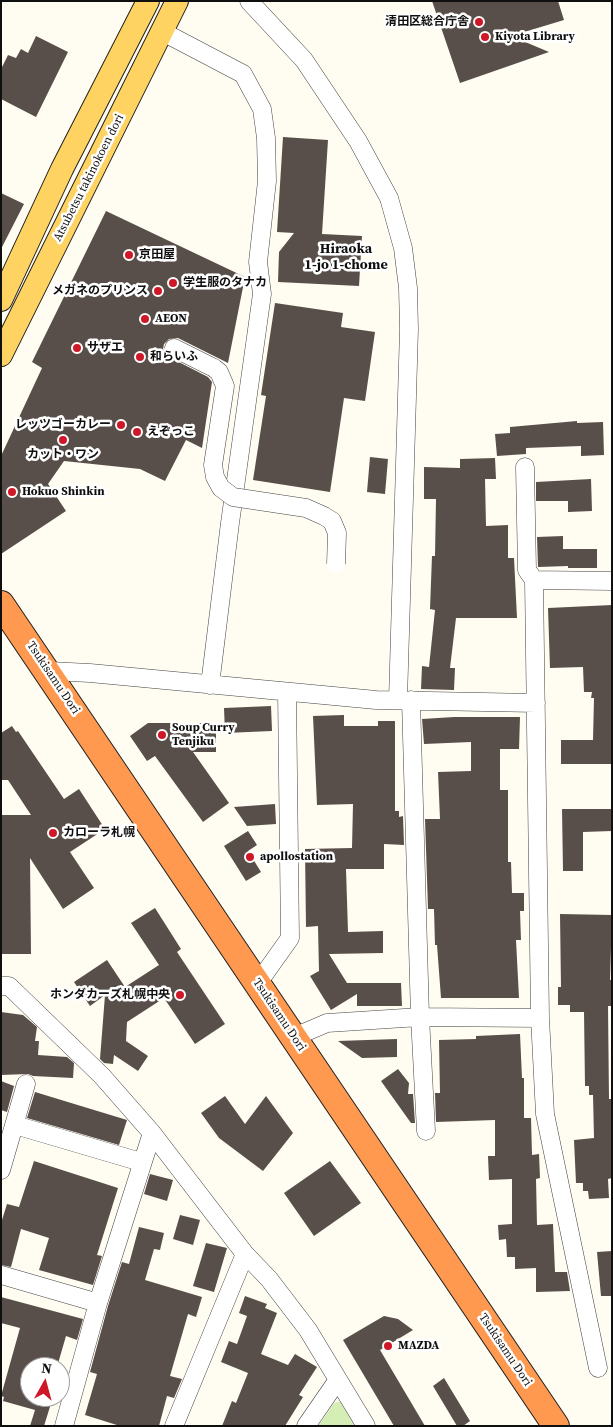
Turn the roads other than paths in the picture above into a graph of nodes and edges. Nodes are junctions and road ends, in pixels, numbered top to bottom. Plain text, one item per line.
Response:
1 (148, 1) edge
2 (177, 1) edge
3 (249, 1) edge
4 (163, 32) junction
5 (52, 193) junction
6 (76, 204) junction
7 (1, 300) edge
8 (174, 348) dead end
9 (1, 356) edge
10 (525, 467) dead end
11 (336, 569) dead end
12 (534, 580) junction
13 (612, 581) edge
14 (1, 604) edge
15 (49, 671) junction
16 (210, 685) junction
17 (287, 692) junction
18 (405, 700) junction
19 (536, 703) junction
20 (258, 984) junction
21 (1, 986) edge
22 (420, 1017) junction
23 (540, 1018) junction
24 (294, 1037) junction
25 (26, 1084) dead end
26 (15, 1124) junction
27 (426, 1131) dead end
28 (152, 1134) junction
29 (141, 1162) junction
30 (1, 1170) edge
31 (245, 1254) junction
32 (1, 1275) edge
33 (98, 1303) junction
34 (598, 1368) dead end
35 (337, 1381) junction
36 (64, 1426) edge
37 (174, 1426) edge
38 (306, 1426) edge
39 (366, 1426) edge
40 (556, 1426) edge

1 - 5 main road, Atsubetsu takinokoen dori
2 - 4 main road, Atsubetsu takinokoen dori
3 - 18 street
4 - 6 main road, Atsubetsu takinokoen dori
4 - 16 street
5 - 6 main road
5 - 7 main road, Atsubetsu takinokoen dori
6 - 9 main road, Atsubetsu takinokoen dori
8 - 11 street, bridge
10 - 12 street
12 - 13 street
12 - 19 street
14 - 15 highway, Tsukisamu Dori
15 - 16 street
15 - 20 highway, Tsukisamu Dori
16 - 17 street
17 - 18 street
17 - 20 street
18 - 19 street
18 - 22 street
19 - 23 street
20 - 24 highway, Tsukisamu Dori
21 - 28 street
22 - 23 street
22 - 24 street
22 - 27 street
23 - 34 street
24 - 40 highway, Tsukisamu Dori
25 - 26 street
26 - 29 street
26 - 30 street
28 - 29 street
28 - 31 street
29 - 33 street
31 - 35 street
31 - 37 street
32 - 33 street
33 - 36 street
35 - 38 street
35 - 39 street

